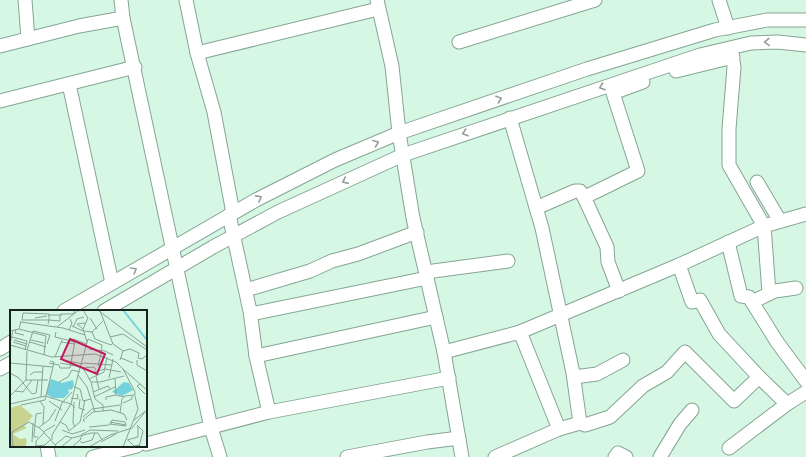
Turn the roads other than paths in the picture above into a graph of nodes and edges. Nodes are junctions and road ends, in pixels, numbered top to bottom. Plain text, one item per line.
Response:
1 (25, 0) edge
2 (121, 0) edge
3 (186, 0) edge
4 (595, 0) edge
5 (719, 0) edge
6 (377, 5) edge
7 (123, 18) junction
8 (806, 20) edge
9 (728, 28) junction
10 (28, 39) junction
11 (459, 42) dead end
12 (806, 45) edge
13 (0, 46) edge
14 (197, 52) junction
15 (732, 52) junction
16 (135, 67) junction
17 (69, 84) junction
18 (0, 100) edge
19 (510, 118) junction
20 (399, 134) junction
21 (403, 155) junction
22 (757, 182) dead end
23 (584, 197) junction
24 (536, 208) junction
25 (231, 214) junction
26 (806, 214) edge
27 (780, 221) junction
28 (764, 226) junction
29 (417, 232) junction
30 (233, 236) junction
31 (728, 242) junction
32 (174, 246) junction
33 (508, 261) dead end
34 (680, 265) junction
35 (178, 268) junction
36 (426, 275) junction
37 (112, 283) junction
38 (796, 288) dead end
39 (246, 290) junction
40 (619, 291) junction
41 (769, 293) junction
42 (752, 302) junction
43 (66, 310) edge
44 (106, 310) edge
45 (251, 314) junction
46 (560, 316) junction
47 (436, 317) junction
48 (520, 332) junction
49 (10, 343) edge
50 (0, 349) edge
51 (444, 352) junction
52 (256, 356) junction
53 (623, 360) dead end
54 (10, 364) edge
55 (0, 369) edge
56 (574, 377) junction
57 (759, 377) junction
58 (448, 378) junction
59 (806, 381) edge
60 (806, 392) edge
61 (787, 404) junction
62 (692, 410) dead end
63 (268, 412) junction
64 (580, 423) junction
65 (211, 428) junction
66 (558, 429) junction
67 (459, 438) junction
68 (147, 444) edge
69 (47, 447) edge
70 (133, 447) edge
71 (729, 448) dead end
72 (50, 457) edge
73 (93, 457) edge
74 (220, 457) edge
75 (347, 457) edge
76 (462, 457) edge
77 (495, 457) edge
78 (615, 457) edge
79 (626, 457) edge
80 (660, 457) edge

1 - 10 street
2 - 7 street
3 - 14 street
4 - 11 street
5 - 9 street
6 - 14 street
6 - 20 street
7 - 10 street
7 - 16 street
8 - 9 street
20 -> 9 street
10 - 13 street
12 -> 15 street
14 - 25 street
15 -> 19 street
15 - 23 street
15 - 28 street
16 - 17 street
16 - 32 street
17 - 18 street
17 - 37 street
19 -> 21 street
19 - 24 street
20 - 21 street
25 -> 20 street
21 - 29 street
21 -> 30 street
22 - 27 street
23 - 24 street
23 - 40 street
24 - 46 street
25 - 30 street
25 - 32 street
26 - 27 street
27 - 28 street
28 - 31 street
28 - 41 street
29 - 36 street
29 - 39 street
30 - 35 street
30 - 39 street
31 - 34 street
31 - 42 street
32 - 35 street
37 -> 32 street
33 - 36 street
34 - 40 street
34 - 57 street
35 - 44 street
35 - 65 street
36 - 45 street
36 - 47 street
37 - 43 street
38 - 41 street
39 - 45 street
40 - 46 street
41 - 42 street
42 - 59 street
45 - 52 street
46 - 48 street
46 - 56 street
47 - 51 street
47 - 52 street
48 - 51 street
48 - 66 street
49 - 50 street
51 - 58 street
52 - 63 street
53 - 56 street
54 - 55 street
56 - 64 street
57 - 61 street
57 - 64 street
58 - 63 street
58 - 67 street
60 - 61 street
61 - 71 street
62 - 80 street
63 - 65 street
64 - 66 street
65 - 68 street
65 - 74 street
66 - 77 street
67 - 75 street
67 - 76 street
69 - 72 street
70 - 73 street
78 - 79 street

